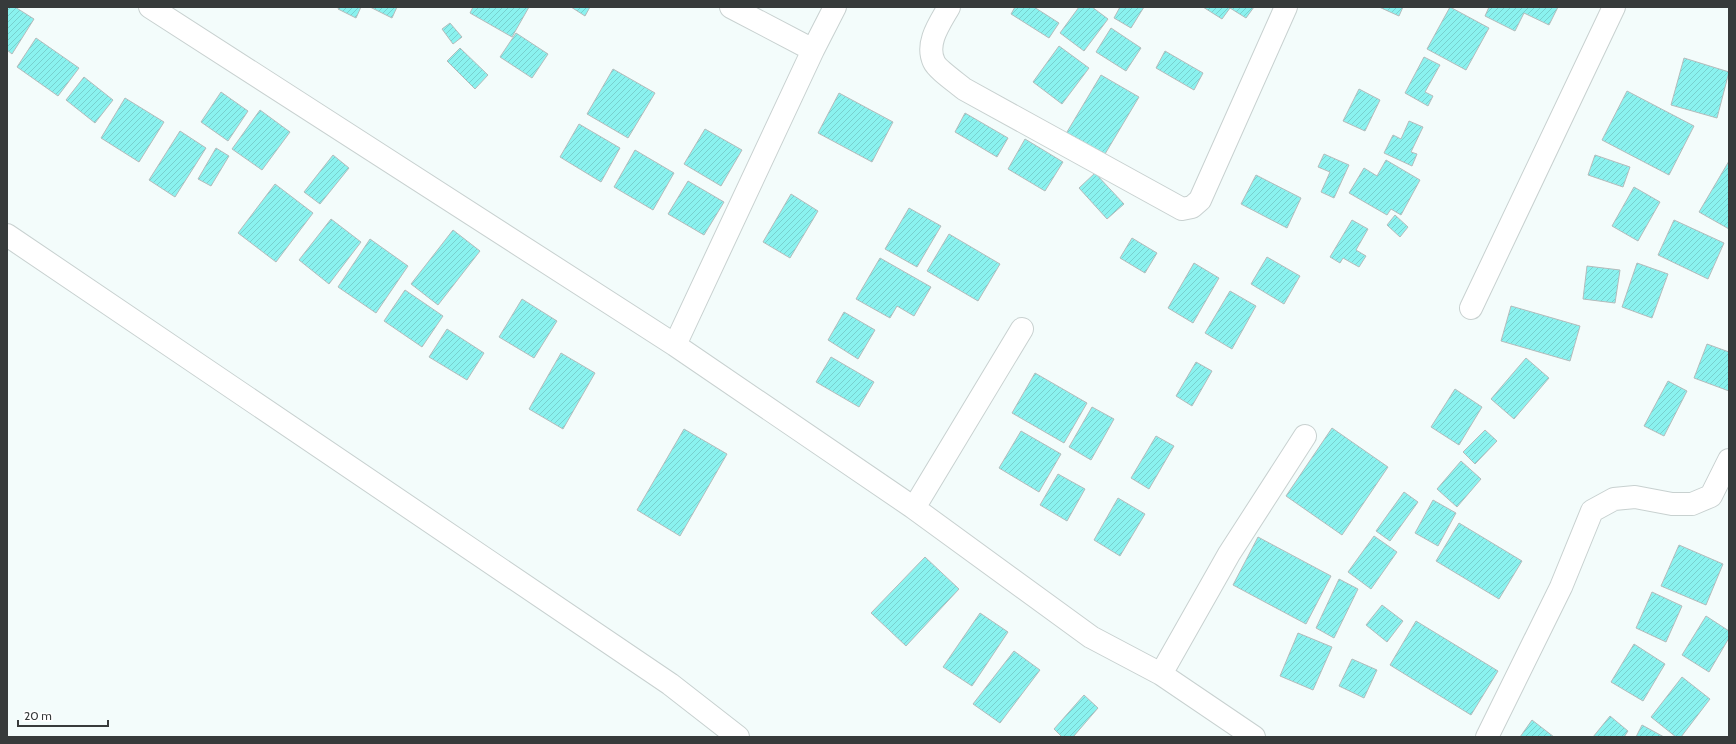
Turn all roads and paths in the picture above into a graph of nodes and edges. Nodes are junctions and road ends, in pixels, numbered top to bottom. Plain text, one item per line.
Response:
1 (150, 7) edge
2 (731, 7) edge
3 (835, 7) edge
4 (949, 7) edge
5 (1286, 7) edge
6 (1614, 7) edge
7 (813, 50) junction
8 (7, 235) edge
9 (1471, 308) dead end
10 (1022, 329) dead end
11 (675, 345) junction
12 (1305, 436) dead end
13 (1729, 460) edge
14 (914, 508) junction
15 (1161, 674) junction
16 (738, 737) edge
17 (1254, 737) edge
18 (1487, 737) edge

1 - 11 street
2 - 7 street
3 - 7 street
4 - 5 street
6 - 9 street
7 - 11 street
8 - 16 street
10 - 14 street
11 - 14 street
12 - 15 street
13 - 18 street
14 - 15 street
15 - 17 street

